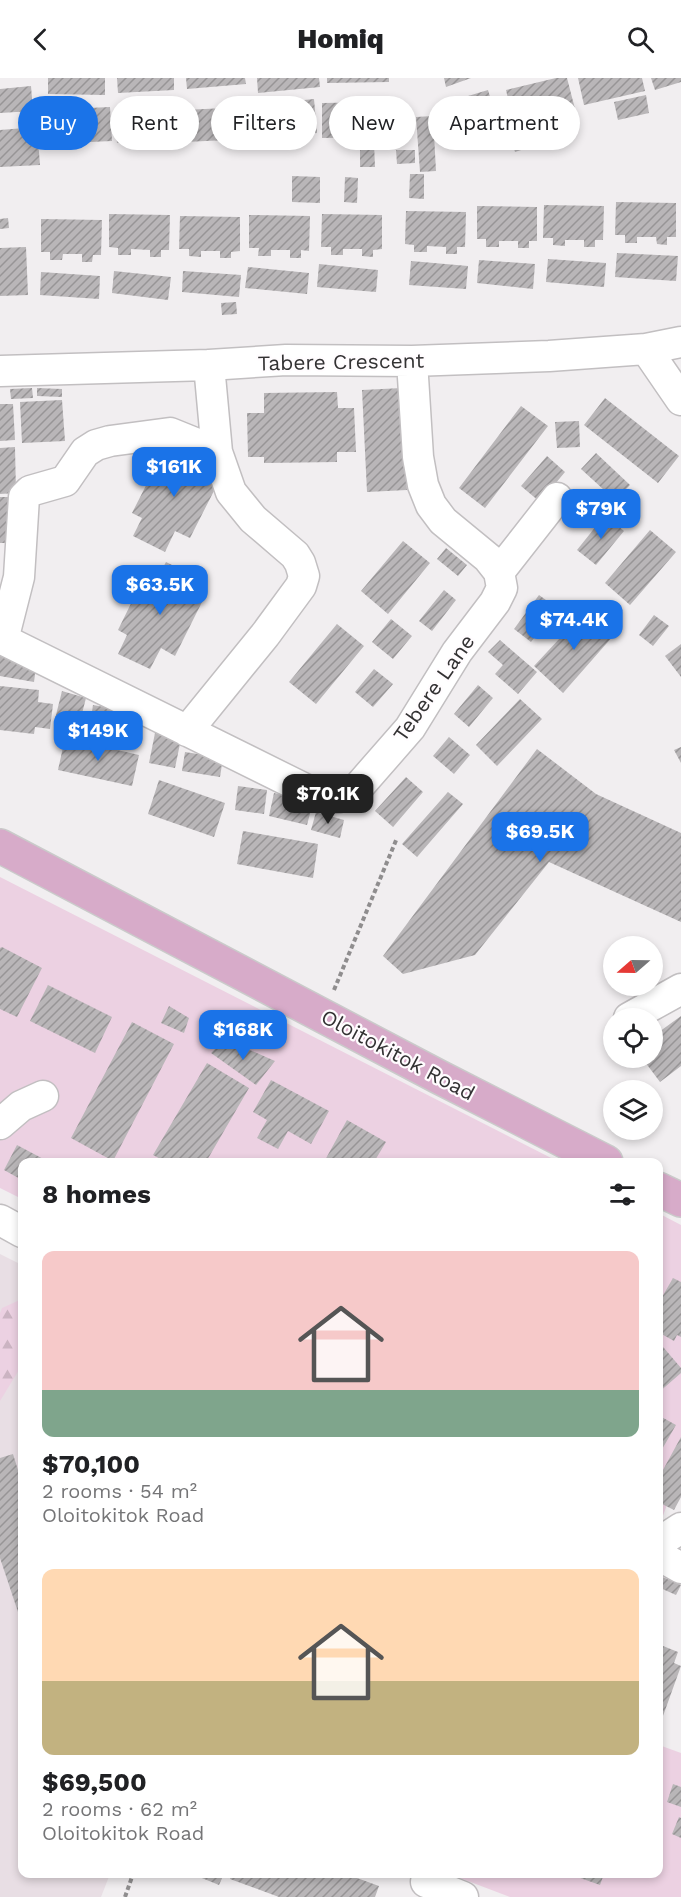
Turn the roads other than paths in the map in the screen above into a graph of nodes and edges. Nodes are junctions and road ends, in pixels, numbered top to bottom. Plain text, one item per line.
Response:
1 (681, 342) edge
2 (646, 349) junction
3 (412, 361) junction
4 (209, 366) junction
5 (0, 371) edge
6 (681, 400) edge
7 (217, 452) junction
8 (556, 498) dead end
9 (499, 572) junction
10 (2, 639) edge
11 (187, 731) junction
12 (0, 846) edge
13 (681, 989) edge
14 (647, 1008) edge
15 (43, 1096) dead end
16 (0, 1124) edge
17 (598, 1158) edge
18 (663, 1191) edge
19 (681, 1200) edge
20 (0, 1220) edge
21 (18, 1230) edge
22 (681, 1528) edge
23 (663, 1540) edge
24 (663, 1558) edge
25 (681, 1568) edge
26 (425, 1884) edge
27 (464, 1897) edge

1 - 2 street, Tabere Crescent
2 - 3 street, Tabere Crescent
2 - 6 street
3 - 4 street, Tabere Crescent
3 - 9 street
4 - 5 street, Tabere Crescent
4 - 7 street
7 - 10 street
7 - 11 street
8 - 9 street
9 - 11 street, Tebere Lane
10 - 11 street, Tebere Lane
12 - 17 main road, Oloitokitok Road
13 - 14 street
15 - 16 street
18 - 19 main road
20 - 21 street
22 - 23 street
24 - 25 street
26 - 27 street

